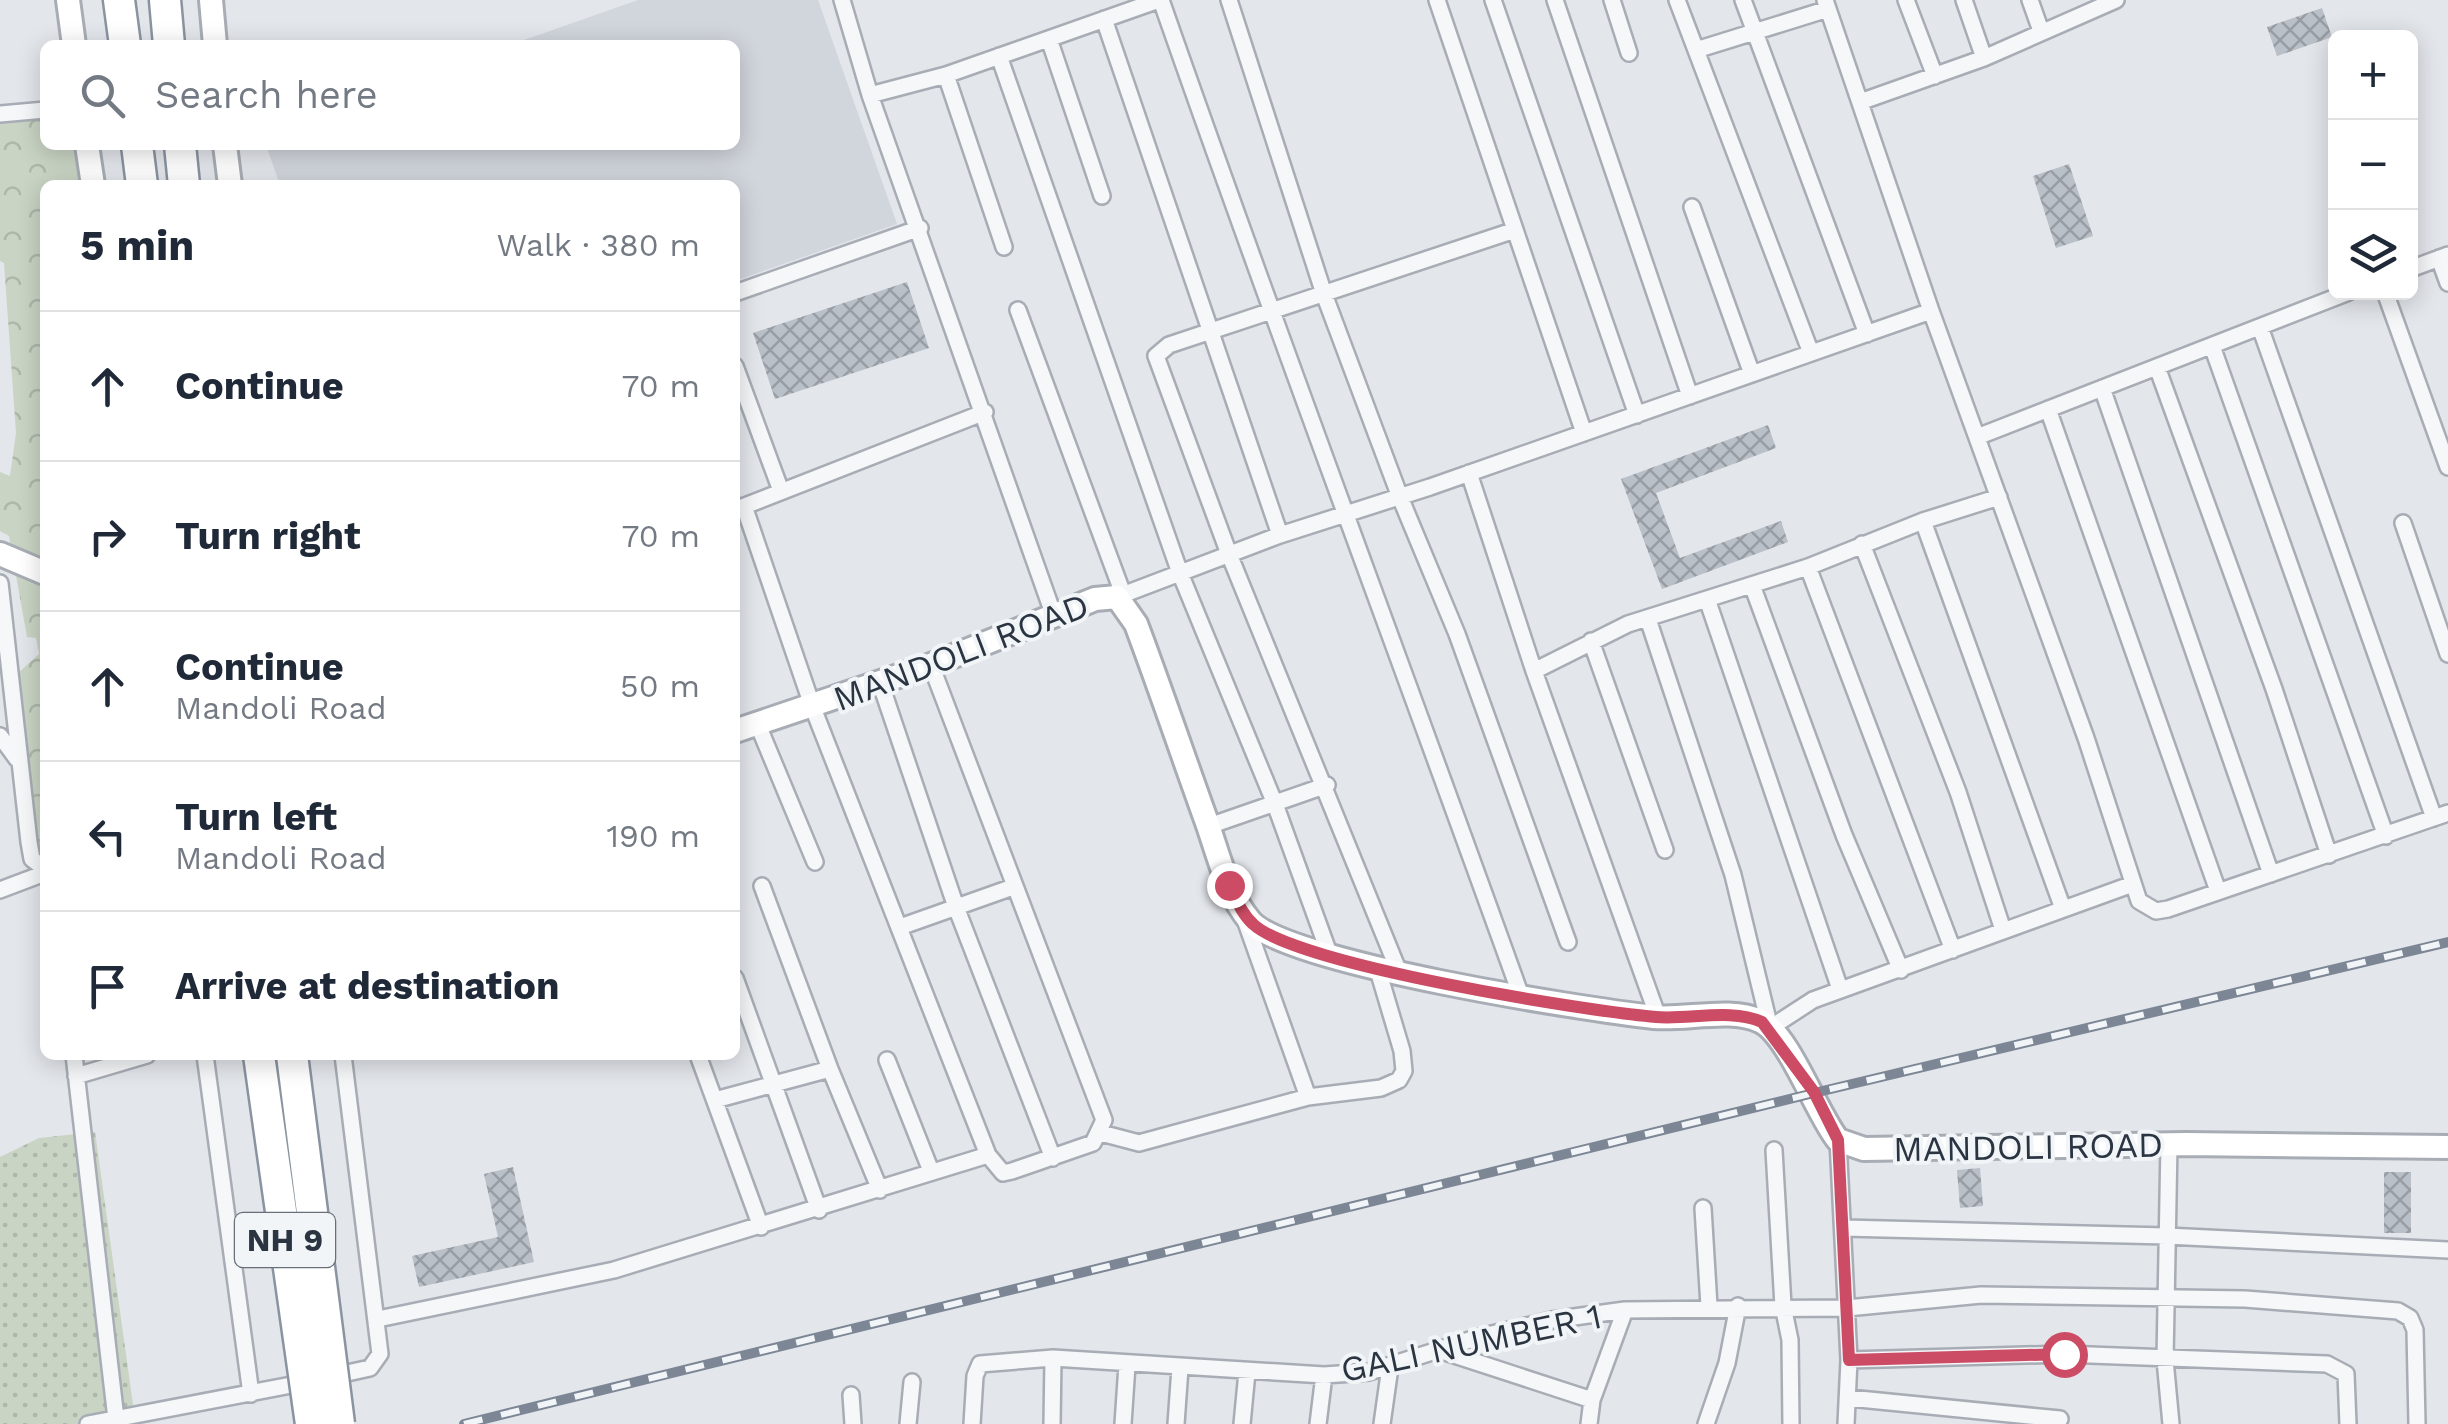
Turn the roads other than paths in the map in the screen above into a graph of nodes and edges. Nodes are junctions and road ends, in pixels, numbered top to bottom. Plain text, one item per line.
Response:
1 (68, 0) edge
2 (119, 0) edge
3 (165, 0) edge
4 (211, 0) edge
5 (842, 0) edge
6 (1160, 0) edge
7 (1229, 0) edge
8 (1437, 0) edge
9 (1492, 0) edge
10 (1555, 0) edge
11 (1612, 0) edge
12 (1677, 0) edge
13 (1742, 0) edge
14 (1906, 0) edge
15 (1964, 0) edge
16 (2030, 0) edge
17 (2116, 0) edge
18 (1826, 5) edge
19 (2090, 5) edge
20 (1104, 19) junction
21 (1754, 31) junction
22 (2040, 31) junction
23 (1049, 39) junction
24 (73, 40) edge
25 (124, 40) edge
26 (169, 40) edge
27 (215, 40) edge
28 (1696, 50) junction
29 (1629, 53) dead end
30 (1000, 56) junction
31 (1984, 58) junction
32 (946, 75) junction
33 (1935, 76) junction
34 (870, 95) junction
35 (1860, 102) junction
36 (40, 110) edge
37 (0, 114) edge
38 (88, 150) edge
39 (138, 150) edge
40 (180, 150) edge
41 (226, 150) edge
42 (92, 180) edge
43 (141, 180) edge
44 (184, 180) edge
45 (229, 180) edge
46 (1102, 196) dead end
47 (1692, 207) dead end
48 (920, 228) junction
49 (1515, 230) junction
50 (1004, 247) dead end
51 (2444, 257) edge
52 (2418, 266) edge
53 (2448, 283) edge
54 (740, 291) edge
55 (1324, 294) junction
56 (2329, 300) edge
57 (2388, 300) edge
58 (1018, 310) dead end
59 (1931, 312) junction
60 (1270, 313) junction
61 (2260, 327) junction
62 (1211, 334) junction
63 (1868, 334) junction
64 (2212, 346) junction
65 (1811, 354) junction
66 (2157, 367) junction
67 (1752, 374) junction
68 (2102, 388) junction
69 (1690, 396) junction
70 (741, 403) edge
71 (2048, 409) junction
72 (985, 412) junction
73 (1637, 414) junction
74 (1584, 433) junction
75 (1977, 437) junction
76 (2448, 467) edge
77 (1469, 473) junction
78 (781, 491) junction
79 (1400, 497) junction
80 (1999, 498) junction
81 (740, 508) edge
82 (740, 511) edge
83 (1348, 512) junction
84 (1923, 521) junction
85 (2403, 523) dead end
86 (1280, 535) junction
87 (1862, 544) junction
88 (0, 554) edge
89 (1229, 554) junction
90 (1808, 567) junction
91 (40, 571) edge
92 (1180, 573) junction
93 (0, 584) edge
94 (1752, 585) junction
95 (1120, 595) junction
96 (1707, 599) junction
97 (1054, 616) junction
98 (1648, 619) junction
99 (3, 640) edge
100 (1591, 641) junction
101 (2448, 654) edge
102 (932, 665) junction
103 (1534, 670) junction
104 (880, 682) junction
105 (813, 708) junction
106 (746, 728) edge
107 (0, 736) edge
108 (20, 762) junction
109 (1327, 785) junction
110 (1275, 804) junction
111 (2441, 816) edge
112 (1209, 826) junction
113 (2386, 836) junction
114 (1665, 850) dead end
115 (2328, 855) junction
116 (815, 862) dead end
117 (40, 866) edge
118 (40, 873) edge
119 (2271, 874) junction
120 (2130, 884) junction
121 (762, 886) dead end
122 (1014, 888) junction
123 (0, 890) edge
124 (2218, 892) junction
125 (2062, 906) junction
126 (956, 907) junction
127 (1242, 910) junction
128 (900, 927) junction
129 (2003, 930) junction
130 (1568, 942) dead end
131 (1953, 950) junction
132 (1330, 956) junction
133 (1388, 969) junction
134 (1901, 970) junction
135 (1840, 989) junction
136 (740, 992) edge
137 (1521, 996) junction
138 (1658, 1018) junction
139 (1774, 1033) junction
140 (74, 1060) edge
141 (130, 1060) edge
142 (207, 1060) edge
143 (260, 1060) edge
144 (293, 1060) edge
145 (344, 1060) edge
146 (700, 1060) edge
147 (887, 1060) dead end
148 (830, 1070) junction
149 (76, 1076) junction
150 (775, 1086) junction
151 (1308, 1097) junction
152 (715, 1100) junction
153 (1101, 1133) junction
154 (1838, 1140) junction
155 (2169, 1144) junction
156 (2448, 1147) edge
157 (1774, 1150) dead end
158 (988, 1155) junction
159 (1053, 1158) junction
160 (931, 1171) junction
161 (880, 1190) junction
162 (1704, 1208) dead end
163 (819, 1210) junction
164 (761, 1227) junction
165 (1844, 1228) junction
166 (2167, 1236) junction
167 (2448, 1250) edge
168 (2167, 1299) junction
169 (1708, 1306) junction
170 (1738, 1306) junction
171 (1783, 1306) junction
172 (1847, 1308) junction
173 (1625, 1310) junction
174 (378, 1319) junction
175 (1442, 1352) junction
176 (1053, 1358) junction
177 (1849, 1360) junction
178 (2166, 1360) junction
179 (1127, 1365) junction
180 (1390, 1367) junction
181 (1180, 1368) junction
182 (1247, 1372) junction
183 (1324, 1375) junction
184 (912, 1382) dead end
185 (251, 1394) junction
186 (852, 1395) dead end
187 (1849, 1398) junction
188 (1592, 1400) junction
189 (116, 1419) junction
190 (2060, 1419) dead end
191 (88, 1424) edge
192 (312, 1424) edge
193 (338, 1424) edge
194 (853, 1424) edge
195 (908, 1424) edge
196 (972, 1424) edge
197 (1052, 1424) edge
198 (1123, 1424) edge
199 (1176, 1424) edge
200 (1242, 1424) edge
201 (1318, 1424) edge
202 (1382, 1424) edge
203 (1589, 1424) edge
204 (1706, 1424) edge
205 (1792, 1424) edge
206 (1846, 1424) edge
207 (2171, 1424) edge
208 (2348, 1424) edge
209 (2417, 1424) edge

1 - 24 street
2 - 25 highway
3 - 26 highway
4 - 27 street
5 - 34 street
6 - 20 street
6 - 60 street
7 - 55 street
8 - 49 street
9 - 73 street
10 - 69 street
11 - 29 street
12 - 28 street
13 - 21 street
14 - 33 street
15 - 31 street
16 - 22 street
17 - 19 street
18 - 21 street
18 - 35 street
19 - 22 street
20 - 23 street
20 - 62 street
21 - 28 street
21 - 63 street
22 - 31 street
23 - 30 street
23 - 46 street
28 - 65 street
30 - 32 street
30 - 92 street
31 - 33 street
32 - 34 street
32 - 50 street
33 - 35 street
34 - 48 street
35 - 59 street
36 - 37 street
38 - 42 street
39 - 43 highway
40 - 44 highway
41 - 45 street
47 - 67 street
48 - 54 street
48 - 72 street
49 - 55 street
49 - 74 street
51 - 52 street
51 - 53 street
55 - 60 street
55 - 79 street
56 - 61 street
57 - 76 street
58 - 95 street
59 - 63 street
59 - 75 street
60 - 62 street
60 - 83 street
61 - 64 street
61 - 111 street
62 - 86 street
62 - 89 street
63 - 65 street
64 - 66 street
64 - 113 street
65 - 67 street
66 - 68 street
66 - 115 street
67 - 69 street
68 - 71 street
68 - 119 street
69 - 73 street
70 - 78 street
71 - 75 street
71 - 124 street
72 - 78 street
72 - 97 street
73 - 74 street
74 - 77 street
75 - 80 street
77 - 79 street
77 - 103 street
78 - 81 street
79 - 83 street
79 - 130 street
80 - 84 street
80 - 120 street
82 - 105 street
83 - 86 street
83 - 137 street
84 - 87 street
84 - 125 street
85 - 101 street
86 - 89 street
87 - 90 street
87 - 129 street
88 - 91 street
89 - 92 street
89 - 109 street
90 - 94 street
90 - 131 street
92 - 95 street
92 - 110 street
93 - 99 street
94 - 96 street
94 - 134 street
95 - 97 street, MANDOLI ROAD
95 - 112 street, MANDOLI ROAD
96 - 98 street
96 - 135 street
97 - 102 street, MANDOLI ROAD
98 - 100 street
98 - 139 street
99 - 108 street
100 - 103 street
100 - 114 street
102 - 104 street, MANDOLI ROAD
102 - 122 street
103 - 138 street
104 - 105 street, MANDOLI ROAD
104 - 126 street
105 - 106 street, MANDOLI ROAD
105 - 128 street
106 - 116 street
107 - 108 street
108 - 117 street
109 - 110 street
109 - 133 street
110 - 112 street
110 - 132 street
111 - 113 street
112 - 127 street, MANDOLI ROAD
113 - 115 street
115 - 119 street
118 - 123 street
119 - 124 street
120 - 124 street
120 - 125 street
121 - 148 street
122 - 126 street
122 - 153 street
125 - 129 street
126 - 128 street
126 - 159 street
127 - 132 street
127 - 151 street
128 - 158 street
129 - 131 street
131 - 134 street
132 - 133 street
133 - 137 street
133 - 151 street
134 - 135 street
135 - 139 street
136 - 150 street
137 - 138 street
138 - 139 street
139 - 154 street
140 - 149 street
141 - 149 street
142 - 185 street
143 - 192 highway, NH 9, bridge
144 - 193 highway, NH 9, bridge
145 - 174 street
146 - 152 street
147 - 160 street
148 - 150 street
148 - 161 street
149 - 189 street
150 - 152 street
150 - 163 street
151 - 153 street
152 - 164 street
153 - 159 street
154 - 155 street, MANDOLI ROAD
154 - 165 street
155 - 156 street, MANDOLI ROAD
155 - 166 street
157 - 171 street
158 - 159 street
158 - 160 street
160 - 161 street
161 - 163 street
162 - 169 street
163 - 164 street
164 - 174 street
165 - 166 street
165 - 172 street
166 - 167 street
166 - 168 street
168 - 172 street, GALI NUMBER 1
168 - 178 street
168 - 209 street, GALI NUMBER 1
169 - 170 street, GALI NUMBER 1
169 - 173 street, GALI NUMBER 1
170 - 171 street, GALI NUMBER 1
170 - 204 street
171 - 172 street, GALI NUMBER 1
171 - 205 street
172 - 177 street
173 - 175 street, GALI NUMBER 1
173 - 188 street
174 - 185 street
175 - 180 street, GALI NUMBER 1
175 - 188 street
176 - 179 street
176 - 196 street
176 - 197 street
177 - 178 street
177 - 187 street
178 - 207 street
178 - 208 street
179 - 181 street
179 - 198 street
180 - 183 street, GALI NUMBER 1
180 - 202 street
181 - 182 street
181 - 199 street
182 - 183 street
182 - 200 street
183 - 201 street, GALI NUMBER 1
184 - 195 street
185 - 189 street
186 - 194 street
187 - 190 street
187 - 206 street
188 - 203 street
189 - 191 street

